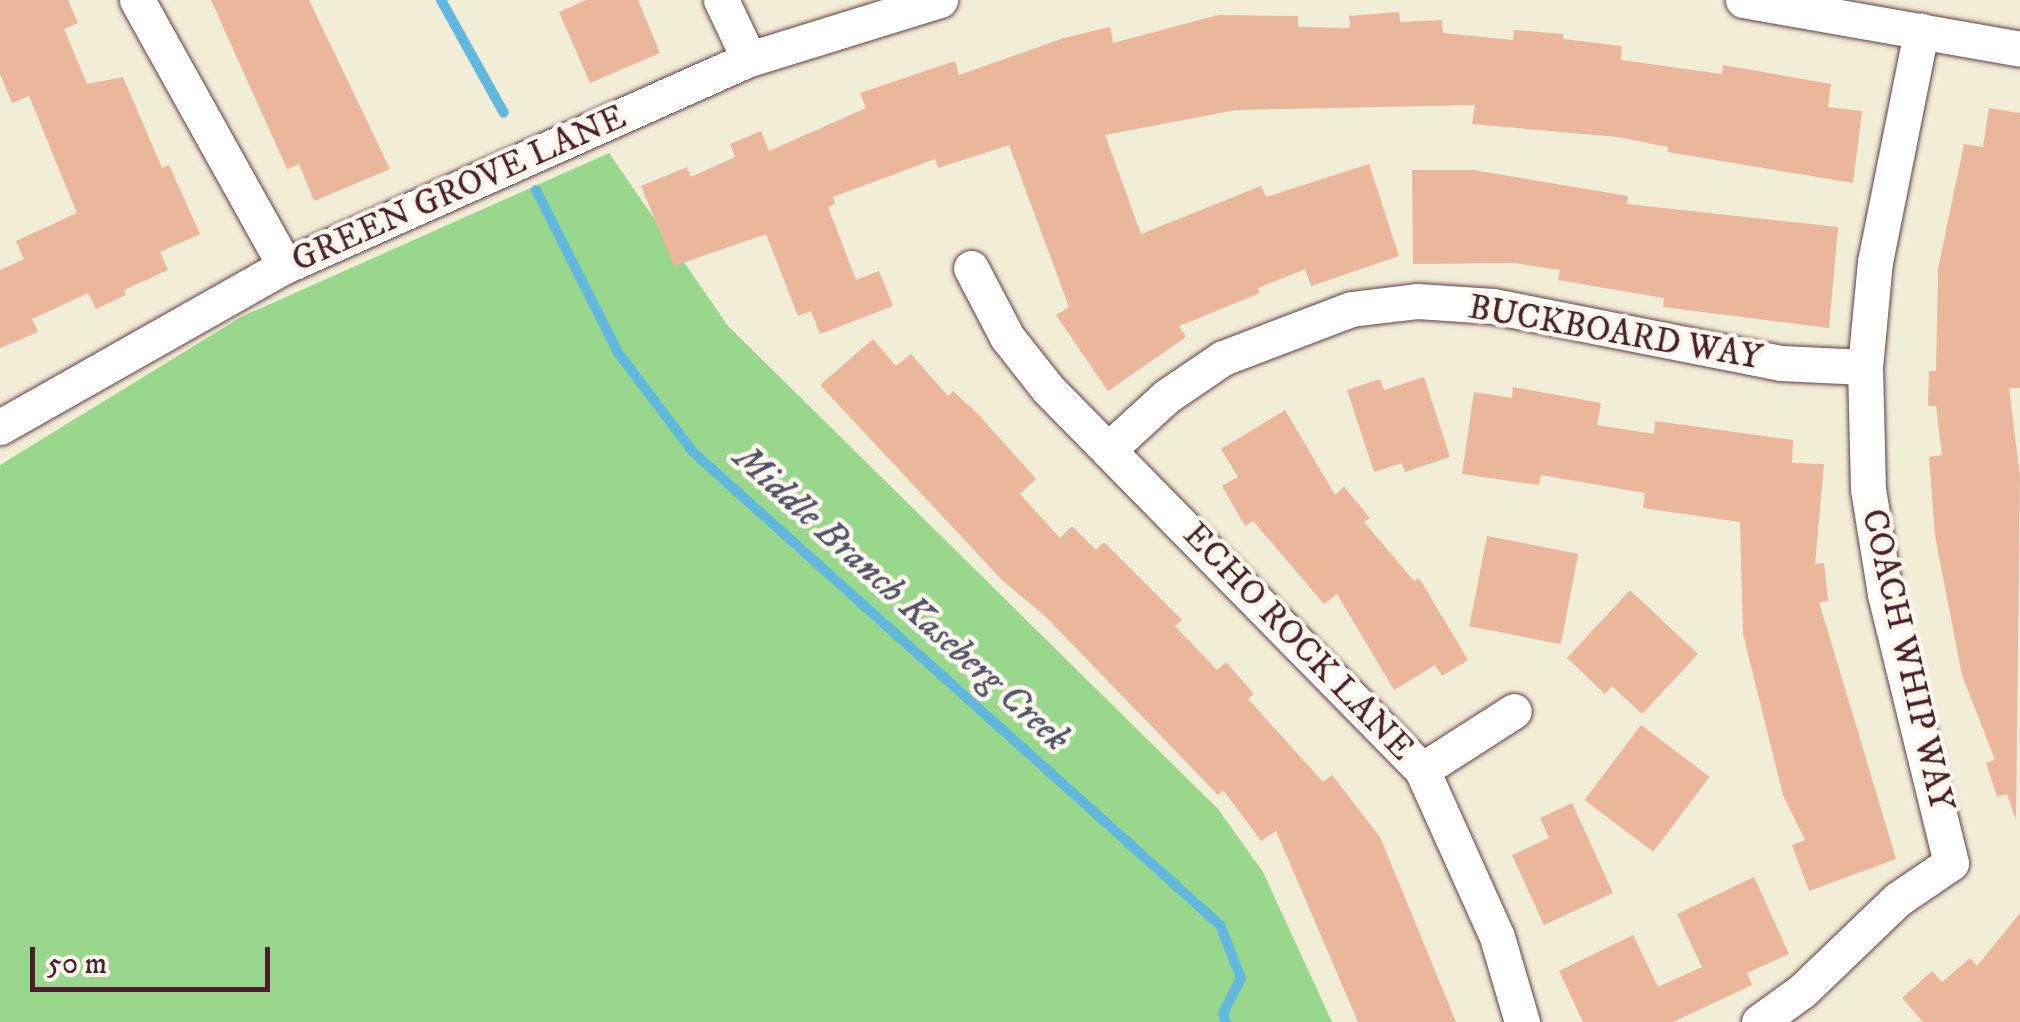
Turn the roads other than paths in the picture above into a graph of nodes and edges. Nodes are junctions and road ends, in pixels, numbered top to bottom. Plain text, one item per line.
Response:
1 (137, 0) edge
2 (721, 0) edge
3 (940, 0) edge
4 (1743, 0) edge
5 (1921, 31) junction
6 (2020, 49) edge
7 (749, 59) junction
8 (285, 266) junction
9 (971, 268) dead end
10 (1865, 367) junction
11 (0, 427) edge
12 (1108, 450) junction
13 (1514, 712) dead end
14 (1422, 770) junction
15 (1522, 1022) edge
16 (1758, 1022) edge

1 - 8 street
2 - 7 street
3 - 7 street, GREEN GROVE LANE
4 - 5 street
5 - 6 street
5 - 10 street, COACH WHIP WAY
7 - 8 street, GREEN GROVE LANE
8 - 11 street, GREEN GROVE LANE
9 - 12 street, ECHO ROCK LANE
10 - 12 street, BUCKBOARD WAY
10 - 16 street, COACH WHIP WAY
12 - 14 street, ECHO ROCK LANE
13 - 14 street
14 - 15 street, ECHO ROCK LANE

